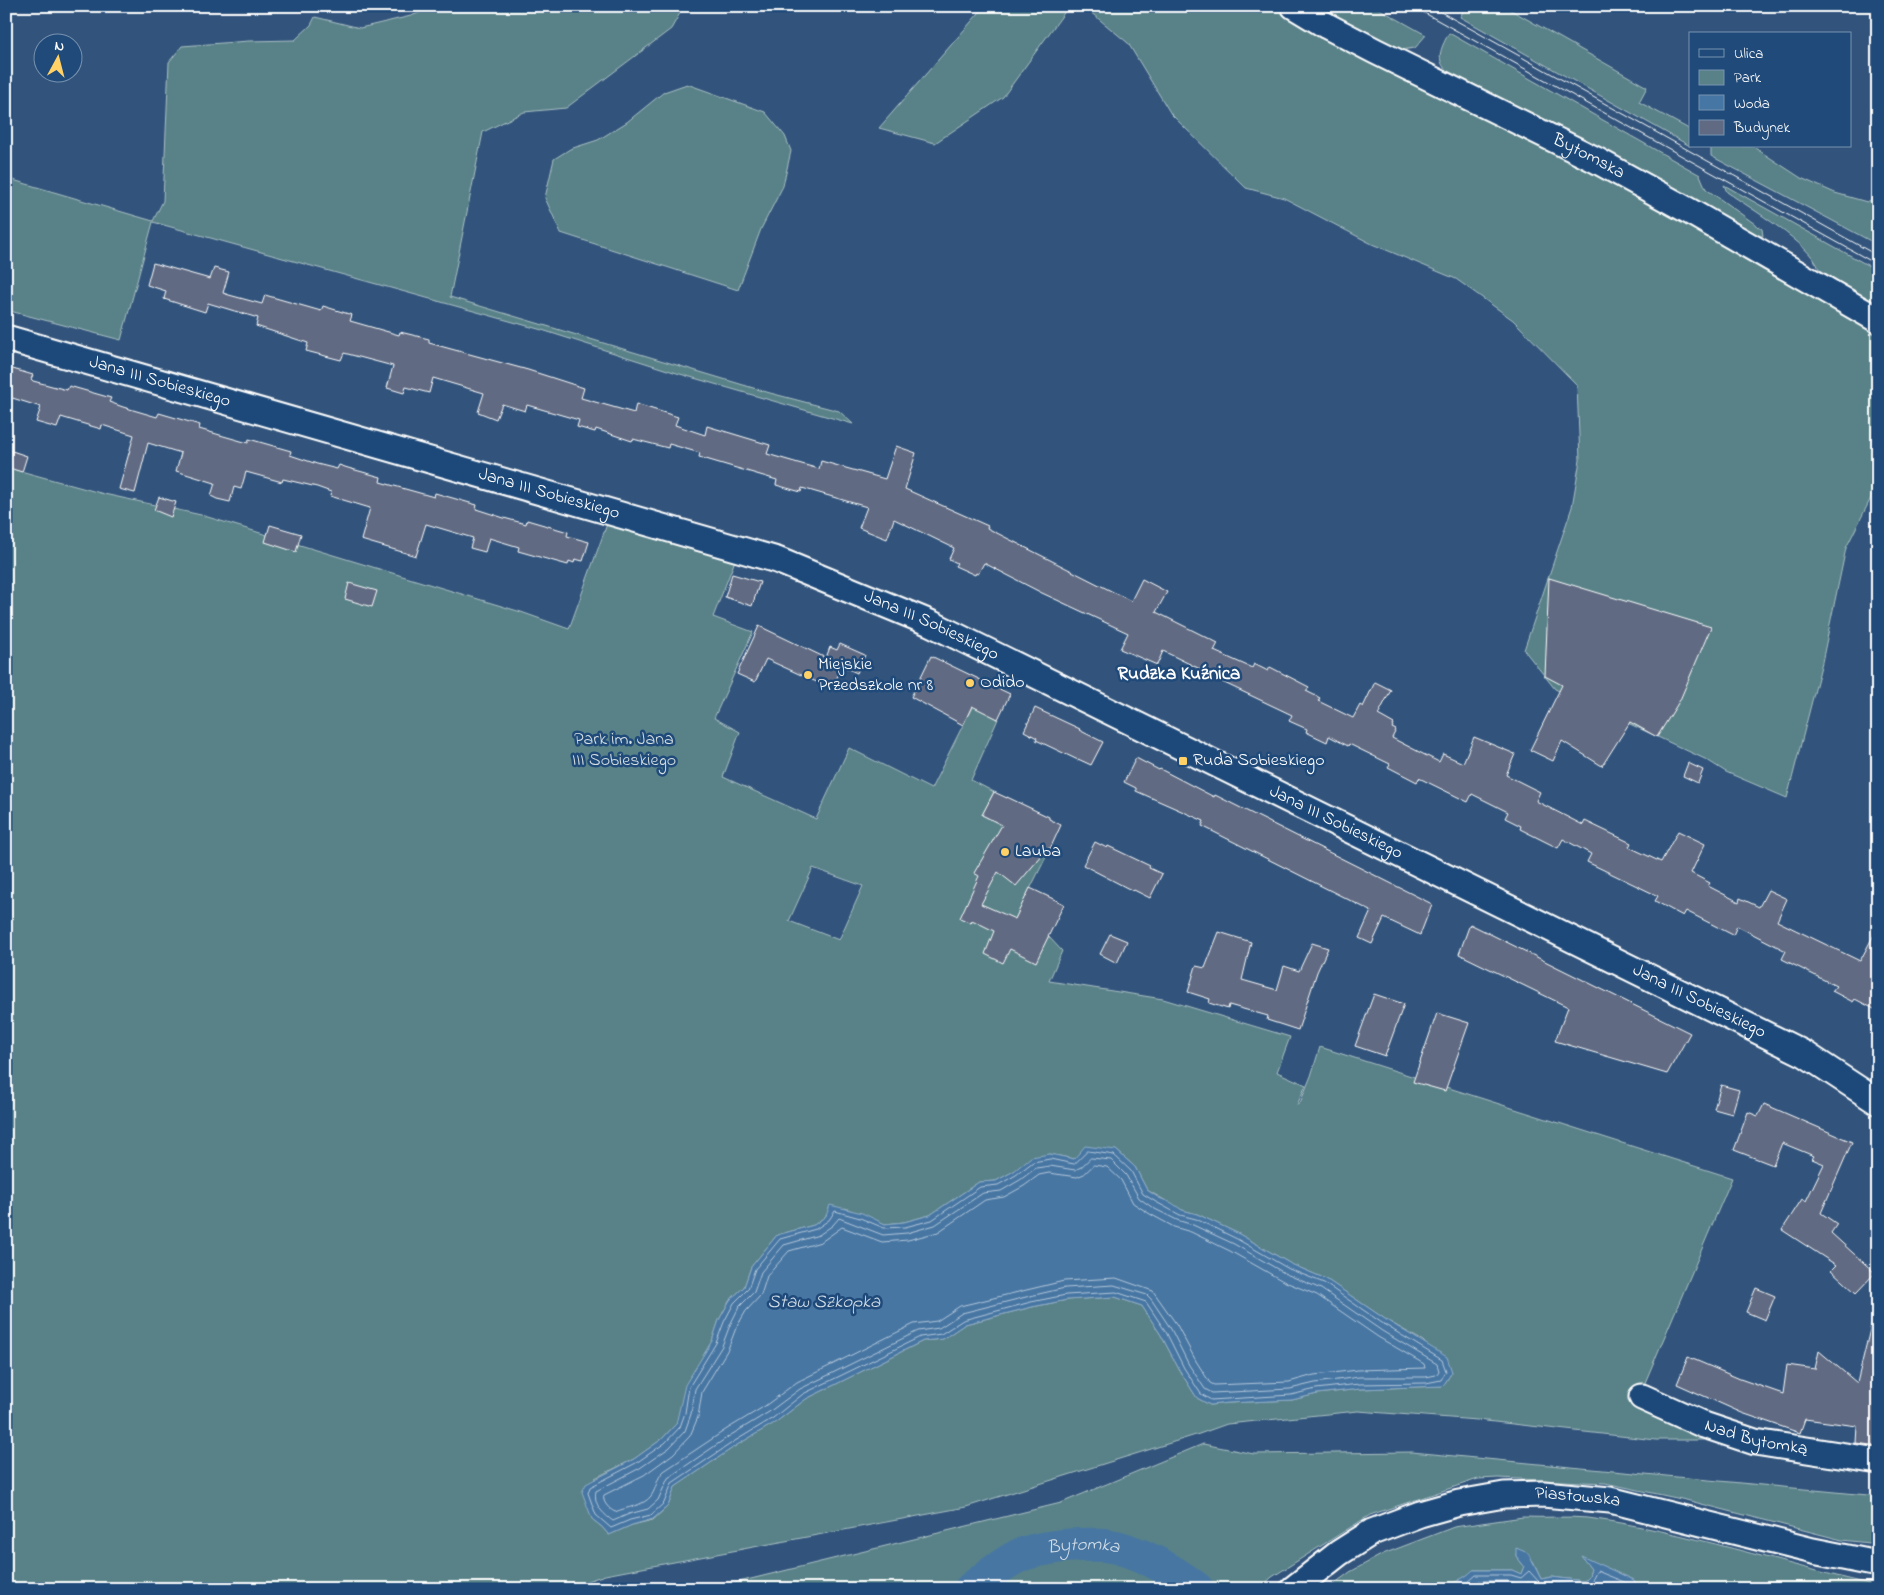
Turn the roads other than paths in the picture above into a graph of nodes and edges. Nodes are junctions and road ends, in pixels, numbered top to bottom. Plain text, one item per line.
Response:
1 (1294, 6) edge
2 (1878, 320) edge
3 (6, 338) edge
4 (1878, 1102) edge
5 (1642, 1396) dead end
6 (1878, 1461) edge
7 (1878, 1564) edge
8 (1293, 1589) edge

1 - 2 street, Bytomska
3 - 4 street, Jana III Sobieskiego
5 - 6 street, Nad Bytomką
7 - 8 street, Piastowska

